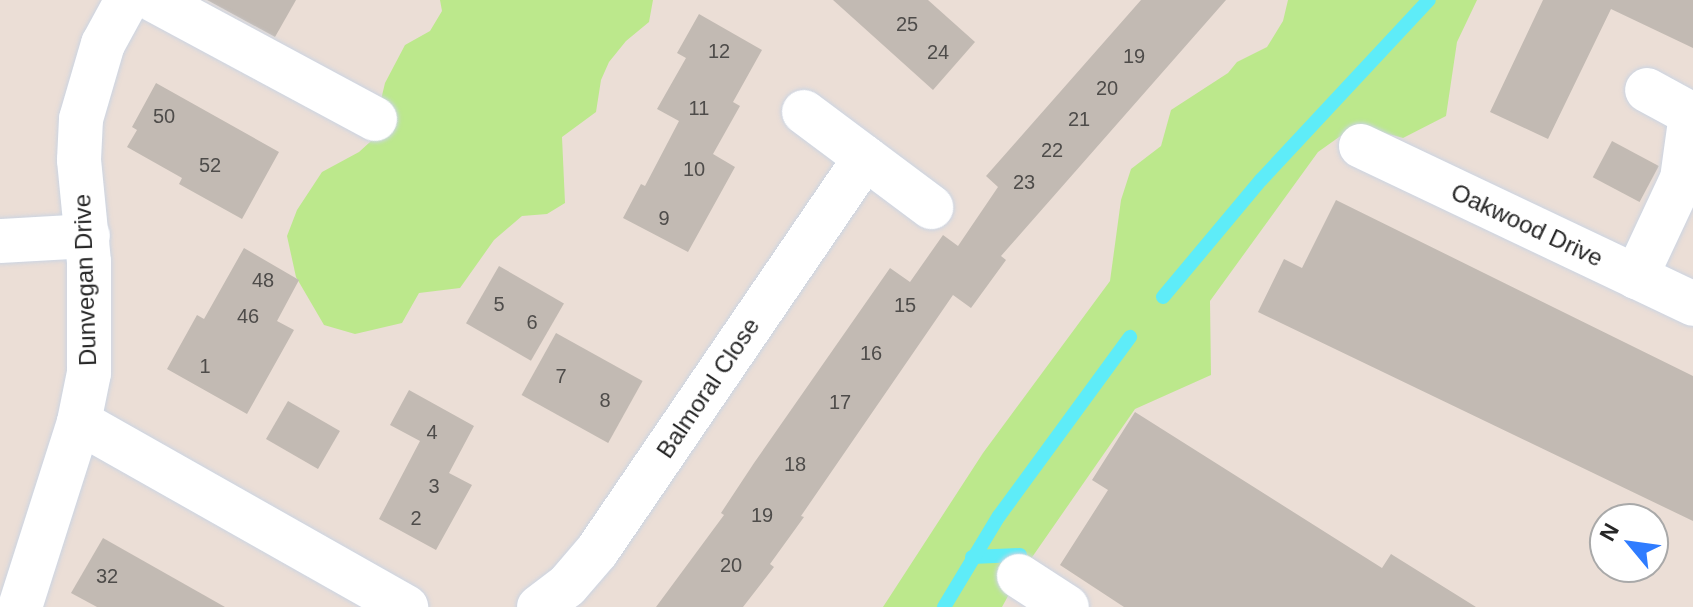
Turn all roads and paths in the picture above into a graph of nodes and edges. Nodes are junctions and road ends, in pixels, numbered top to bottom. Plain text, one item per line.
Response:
1 (127, 0) edge
2 (154, 0) edge
3 (1647, 90) dead end
4 (804, 112) dead end
5 (375, 119) dead end
6 (1361, 146) dead end
7 (865, 158) junction
8 (931, 207) dead end
9 (88, 236) junction
10 (0, 241) edge
11 (1636, 277) junction
12 (1693, 304) edge
13 (79, 422) junction
14 (1019, 576) dead end
15 (20, 607) edge
16 (406, 607) edge
17 (539, 607) edge
18 (1067, 607) edge

1 - 9 street, Dunvegan Drive
2 - 5 street
3 - 11 street
4 - 7 street
6 - 11 street, Oakwood Drive
7 - 8 street
7 - 17 street, Balmoral Close
9 - 10 street
9 - 13 street, Dunvegan Drive
11 - 12 street, Oakwood Drive
13 - 15 street, Dunvegan Drive
13 - 16 street
14 - 18 street

